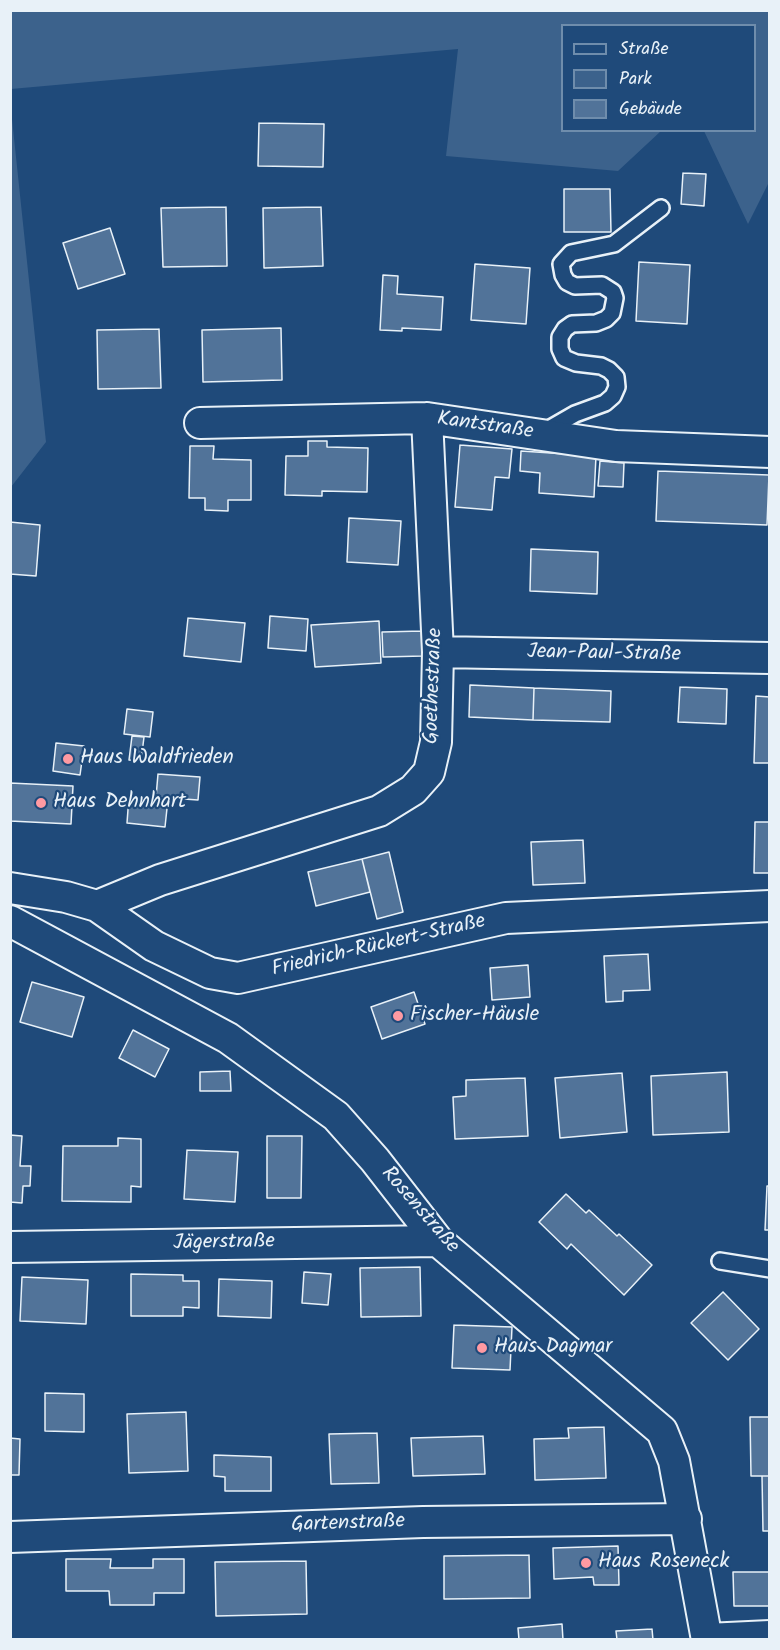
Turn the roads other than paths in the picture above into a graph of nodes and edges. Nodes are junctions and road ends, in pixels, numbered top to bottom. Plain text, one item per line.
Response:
1 (661, 208) dead end
2 (427, 418) junction
3 (200, 423) dead end
4 (540, 435) junction
5 (770, 452) edge
6 (438, 651) junction
7 (770, 658) edge
8 (10, 888) edge
9 (97, 906) junction
10 (770, 906) edge
11 (10, 921) edge
12 (438, 1241) junction
13 (10, 1246) edge
14 (720, 1261) dead end
15 (770, 1269) edge
16 (686, 1519) junction
17 (10, 1537) edge
18 (770, 1636) edge
19 (707, 1639) edge

1 - 4 lane
2 - 3 street, Kantstraße
2 - 4 street, Kantstraße
2 - 6 street, Goethestraße
4 - 5 street, Kantstraße
6 - 7 street, Jean-Paul-Straße
6 - 9 street, Goethestraße
8 - 9 street, Friedrich-Rückert-Straße
9 - 10 street, Friedrich-Rückert-Straße
11 - 12 street, Rosenstraße
12 - 13 street, Jägerstraße
12 - 16 street, Rosenstraße
14 - 15 lane
16 - 17 street, Gartenstraße
16 - 19 street, Rosenstraße
18 - 19 street

